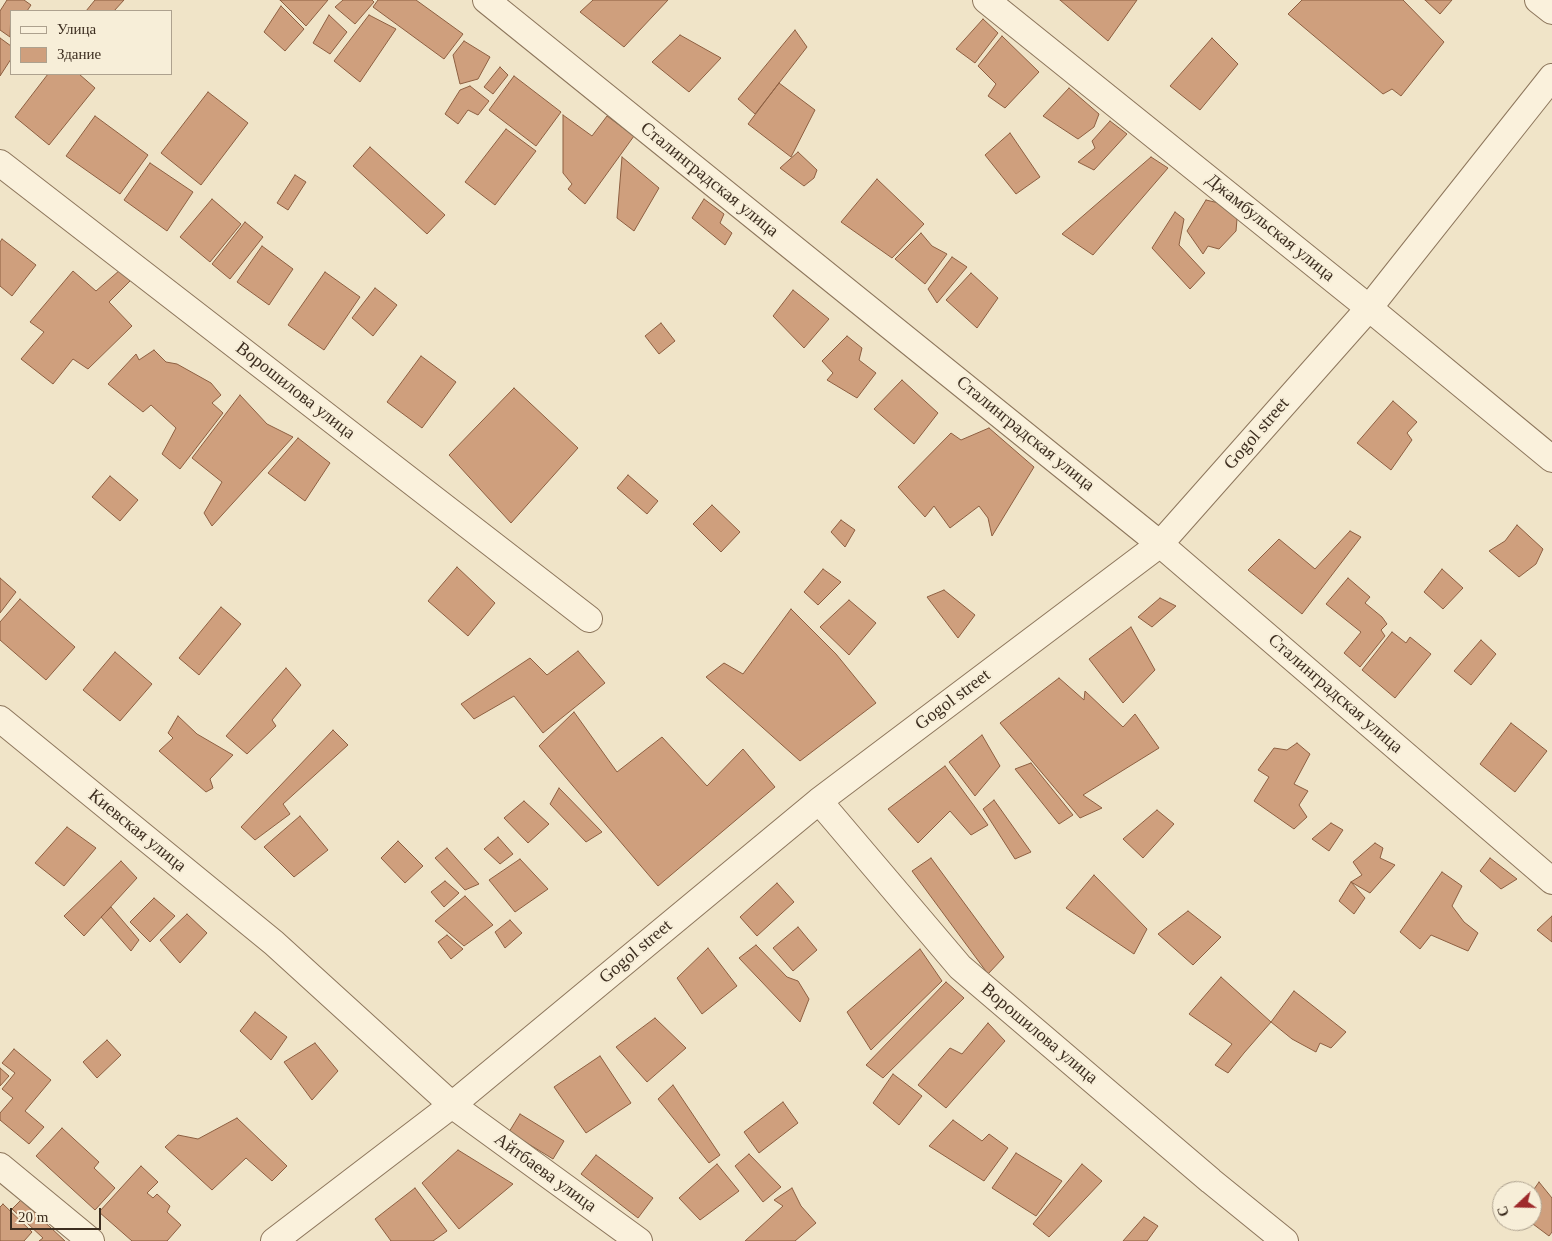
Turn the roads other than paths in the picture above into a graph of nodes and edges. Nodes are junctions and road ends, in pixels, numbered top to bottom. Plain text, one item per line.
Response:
1 (486, 0) edge
2 (986, 0) edge
3 (1538, 0) edge
4 (1552, 11) edge
5 (1552, 78) edge
6 (0, 163) edge
7 (1369, 308) junction
8 (1552, 459) edge
9 (1160, 544) junction
10 (589, 619) dead end
11 (0, 720) edge
12 (820, 801) junction
13 (1552, 881) edge
14 (452, 1105) junction
15 (0, 1166) edge
16 (91, 1241) edge
17 (274, 1241) edge
18 (639, 1241) edge
19 (1284, 1241) edge

1 - 9 street, Сталинградская улица
2 - 7 street, Джамбульская улица
3 - 4 street
5 - 7 street, Gogol street
6 - 10 street, Ворошилова улица
7 - 8 street, Джамбульская улица
7 - 9 street, Gogol street
9 - 12 street, Gogol street
9 - 13 street, Сталинградская улица
11 - 14 street, Киевская улица
12 - 14 street, Gogol street
12 - 19 street, Ворошилова улица
14 - 17 street, Gogol street
14 - 18 street, Айтбаева улица
15 - 16 street

